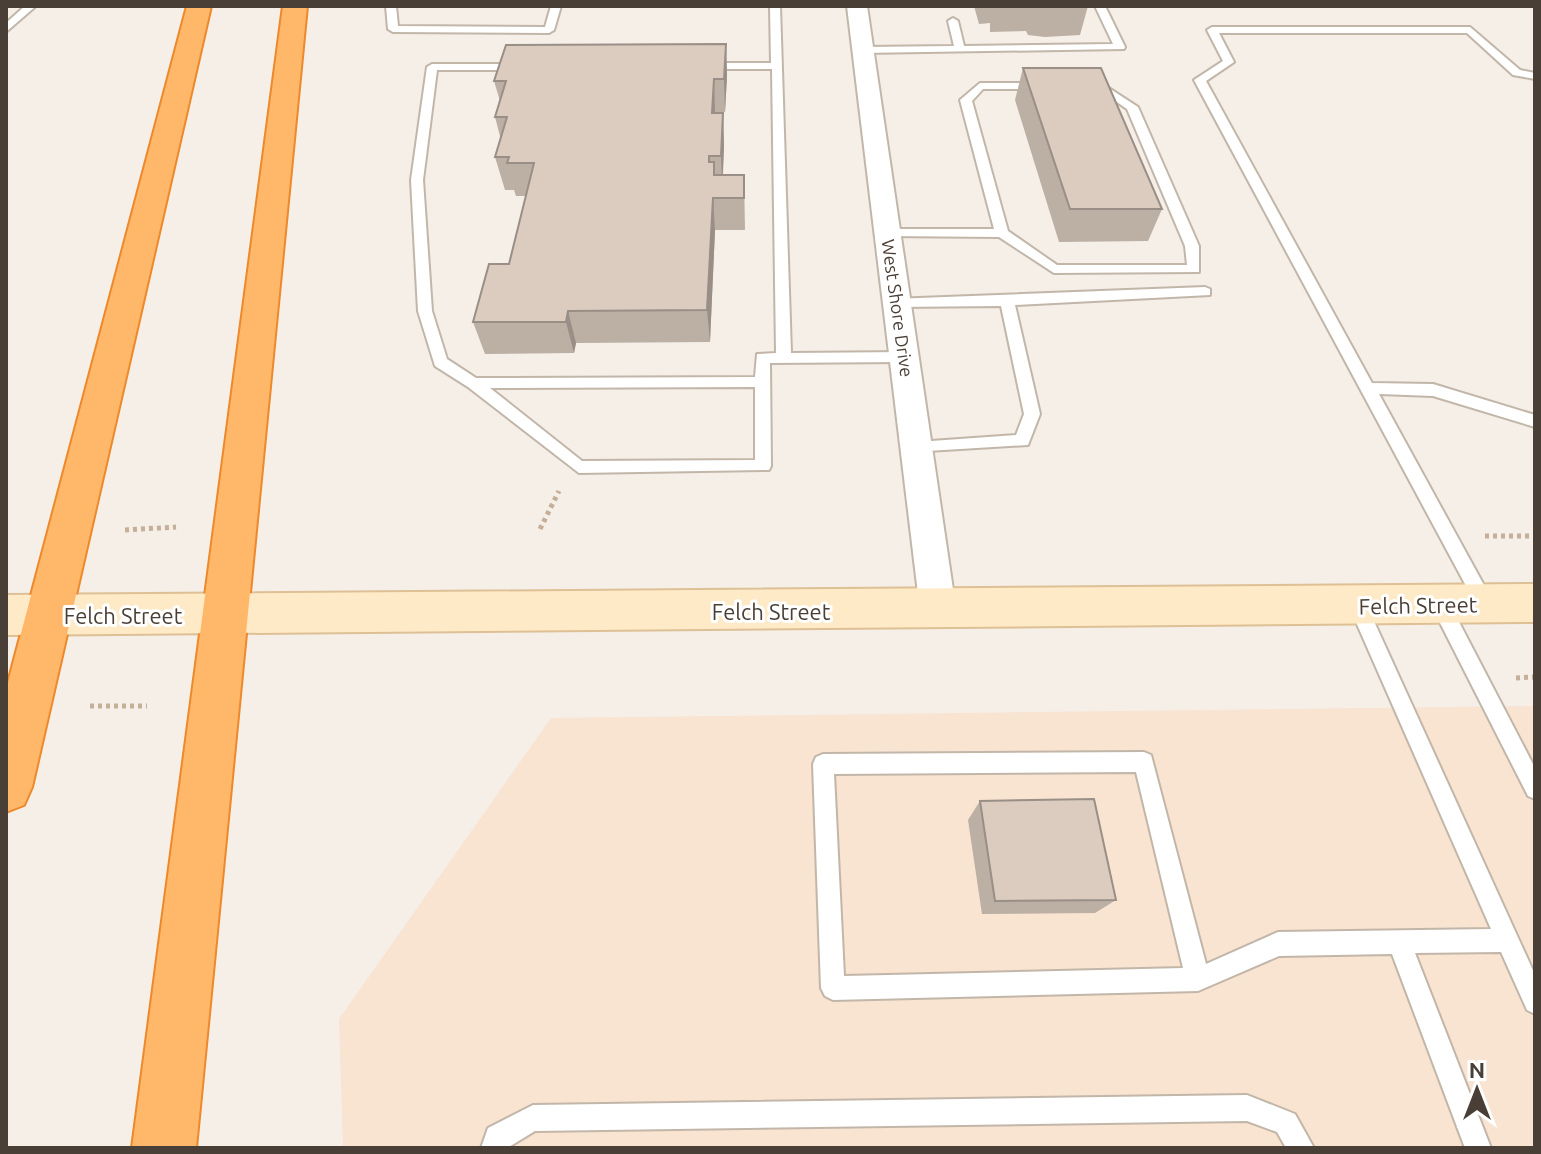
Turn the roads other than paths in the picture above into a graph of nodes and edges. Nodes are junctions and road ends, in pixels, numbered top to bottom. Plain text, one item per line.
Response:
1 (31, 6) edge
2 (199, 6) edge
3 (391, 6) edge
4 (556, 6) edge
5 (775, 6) edge
6 (857, 6) edge
7 (1100, 6) edge
8 (293, 7) edge
9 (953, 21) dead end
10 (6, 29) edge
11 (960, 49) junction
12 (863, 50) junction
13 (683, 66) edge
14 (777, 66) junction
15 (542, 67) edge
16 (1535, 76) edge
17 (1056, 86) edge
18 (1071, 86) edge
19 (887, 233) junction
20 (1002, 233) junction
21 (1205, 292) dead end
22 (1007, 301) junction
23 (897, 302) junction
24 (905, 357) junction
25 (784, 358) junction
26 (762, 382) junction
27 (473, 383) junction
28 (1367, 388) junction
29 (1535, 421) edge
30 (917, 448) junction
31 (1535, 603) edge
32 (1485, 604) junction
33 (1440, 605) junction
34 (1358, 606) junction
35 (938, 610) junction
36 (224, 614) junction
37 (26, 615) edge
38 (6, 787) edge
39 (1535, 789) edge
40 (1507, 940) junction
41 (1399, 942) junction
42 (1198, 979) junction
43 (1535, 1002) edge
44 (164, 1148) edge
45 (494, 1148) edge
46 (1301, 1148) edge
47 (1478, 1148) edge

1 - 10 lane
2 - 37 highway
3 - 4 lane
5 - 14 lane
6 - 12 street, West Shore Drive
7 - 11 lane
8 - 36 highway
9 - 11 lane
11 - 12 lane
12 - 19 street, West Shore Drive
13 - 14 lane
14 - 25 lane
15 - 27 lane
16 - 28 lane
17 - 20 lane
18 - 20 lane
19 - 20 lane
19 - 23 street, West Shore Drive
21 - 22 lane
22 - 23 lane
22 - 30 lane
23 - 24 street, West Shore Drive
24 - 25 lane
24 - 30 street, West Shore Drive
25 - 26 lane
26 - 27 lane
26 - 27 lane
28 - 29 lane
28 - 32 lane
30 - 35 street, West Shore Drive
31 - 32 street, Felch Street
32 - 33 street, Felch Street
33 - 34 street, Felch Street
33 - 39 lane
34 - 35 street, Felch Street
34 - 40 lane
35 - 36 street, Felch Street
36 - 37 street, Felch Street
36 - 44 highway
37 - 38 highway
40 - 41 lane
40 - 43 lane
41 - 42 lane
41 - 47 lane
42 - 42 lane
45 - 46 lane

